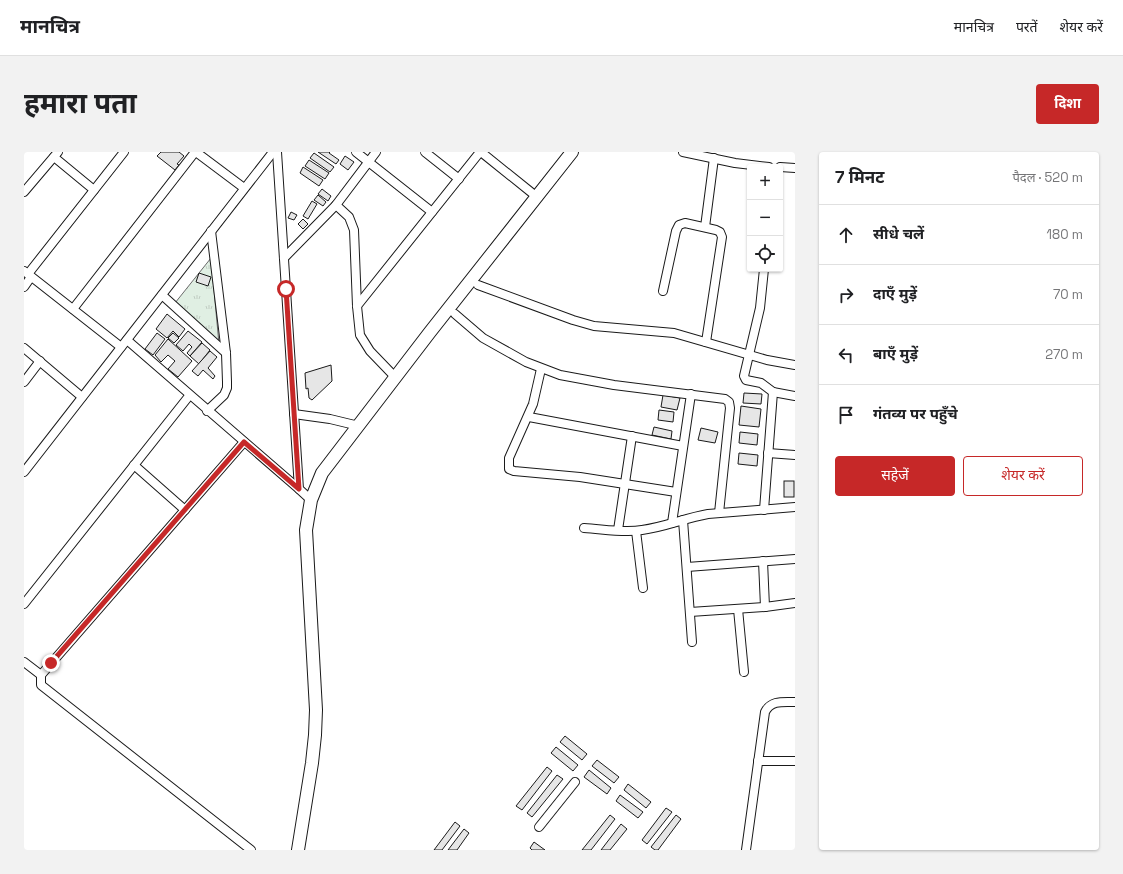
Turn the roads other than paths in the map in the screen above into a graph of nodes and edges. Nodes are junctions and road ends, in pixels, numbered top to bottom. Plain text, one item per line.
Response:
1 (124, 152) edge
2 (195, 152) edge
3 (273, 152) edge
4 (277, 152) edge
5 (356, 152) edge
6 (376, 152) edge
7 (425, 152) edge
8 (481, 152) edge
9 (572, 152) edge
10 (582, 152) edge
11 (683, 152) edge
12 (56, 154) edge
13 (714, 158) junction
14 (368, 162) junction
15 (751, 164) edge
16 (783, 167) edge
17 (795, 168) edge
18 (459, 179) junction
19 (244, 188) junction
20 (94, 190) junction
21 (24, 192) edge
22 (538, 197) junction
23 (336, 205) junction
24 (432, 212) junction
25 (705, 227) junction
26 (211, 231) junction
27 (284, 258) junction
28 (764, 272) edge
29 (28, 274) edge
30 (478, 285) junction
31 (24, 287) edge
32 (663, 291) dead end
33 (162, 295) junction
34 (357, 306) junction
35 (73, 309) junction
36 (455, 314) junction
37 (706, 342) junction
38 (124, 344) junction
39 (24, 348) edge
40 (226, 354) junction
41 (749, 355) junction
42 (40, 361) junction
43 (795, 366) edge
44 (541, 369) junction
45 (396, 378) junction
46 (24, 382) edge
47 (773, 392) junction
48 (691, 394) junction
49 (189, 396) junction
50 (795, 396) edge
51 (82, 397) junction
52 (207, 411) junction
53 (294, 414) junction
54 (529, 417) junction
55 (359, 426) junction
56 (632, 436) junction
57 (244, 442) junction
58 (683, 446) junction
59 (768, 453) junction
60 (795, 455) edge
61 (134, 465) junction
62 (24, 472) edge
63 (624, 484) junction
64 (299, 489) junction
65 (676, 492) junction
66 (313, 495) junction
67 (795, 507) edge
68 (185, 510) junction
69 (764, 510) junction
70 (719, 513) junction
71 (683, 520) junction
72 (672, 523) junction
73 (584, 528) dead end
74 (618, 530) junction
75 (636, 531) junction
76 (795, 559) edge
77 (763, 561) junction
78 (687, 566) junction
79 (642, 588) dead end
80 (795, 603) edge
81 (24, 604) edge
82 (765, 607) junction
83 (738, 609) junction
84 (690, 612) junction
85 (692, 642) dead end
86 (24, 662) edge
87 (744, 672) dead end
88 (41, 675) junction
89 (795, 702) edge
90 (758, 761) junction
91 (795, 761) edge
92 (575, 782) dead end
93 (539, 828) dead end
94 (251, 850) edge
95 (298, 850) edge
96 (746, 850) edge

1 - 20 street
2 - 19 street
2 - 35 street
3 - 19 street
4 - 27 street
5 - 14 street
6 - 14 street
7 - 18 street
8 - 18 street
8 - 22 street
9 - 22 highway
10 - 30 highway
11 - 13 street
12 - 20 street
12 - 21 street
13 - 15 street
13 - 25 street
14 - 23 street
14 - 24 street
16 - 17 street
18 - 24 street
19 - 26 street
20 - 29 street
22 - 45 highway
23 - 27 street
23 - 34 street
24 - 34 street
25 - 32 street
25 - 37 street
26 - 33 street
26 - 40 street
27 - 53 street
28 - 41 street
29 - 31 street
29 - 35 street
30 - 36 highway
30 - 37 street
33 - 38 street
33 - 40 street
34 - 45 street
35 - 38 street
36 - 44 street
36 - 66 highway
37 - 41 street
38 - 49 street
38 - 51 street
39 - 42 street
40 - 52 street
41 - 43 street
41 - 47 street
42 - 46 street
42 - 51 street
44 - 48 street
44 - 54 street
45 - 55 highway
47 - 50 street
47 - 59 street
48 - 58 street
48 - 70 street
49 - 52 street
49 - 61 street
51 - 62 street
52 - 57 street
53 - 55 street
53 - 64 street
54 - 56 street
54 - 63 street
55 - 66 highway
56 - 58 street
56 - 63 street
57 - 64 street
57 - 68 street
58 - 65 street
59 - 60 street
59 - 69 street
61 - 68 street
61 - 81 street
63 - 65 street
63 - 74 street
64 - 66 street
65 - 72 street
66 - 95 highway
67 - 69 street
68 - 88 street
69 - 70 street
70 - 71 street
71 - 72 street
71 - 78 street
72 - 75 street
73 - 74 street
74 - 75 street
75 - 79 street
76 - 77 street
77 - 78 street
77 - 82 street
78 - 84 street
80 - 82 street
82 - 83 street
83 - 84 street
83 - 87 street
84 - 85 street
86 - 88 street
88 - 94 street
89 - 90 street
90 - 91 street
90 - 96 street
92 - 93 street

